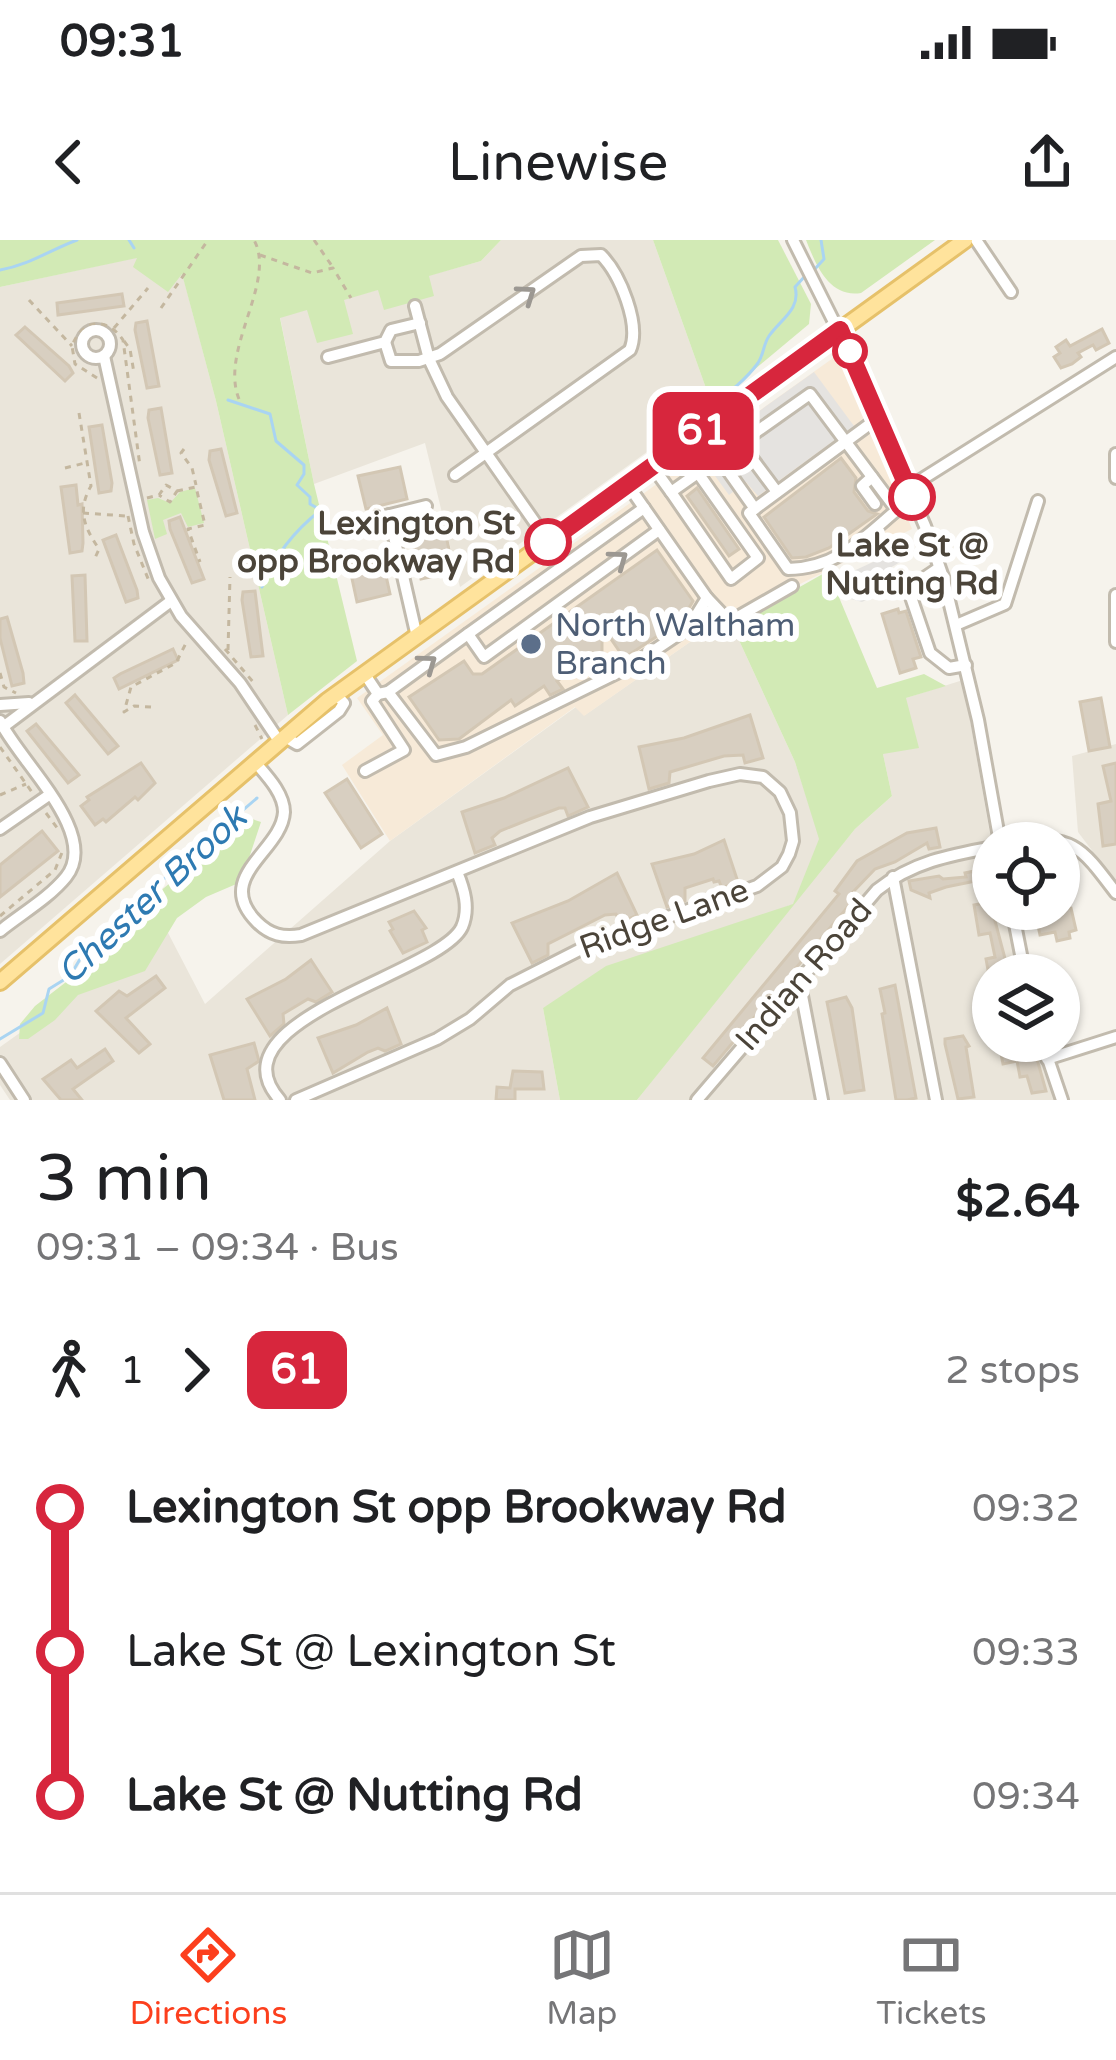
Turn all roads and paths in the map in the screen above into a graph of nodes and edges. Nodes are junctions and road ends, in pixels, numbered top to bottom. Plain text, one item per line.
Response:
1 (208, 240) edge
2 (254, 240) edge
3 (314, 240) edge
4 (793, 240) edge
5 (965, 240) edge
6 (976, 240) edge
7 (259, 255) junction
8 (332, 268) junction
9 (148, 288) dead end
10 (1011, 292) dead end
11 (351, 298) dead end
12 (28, 300) dead end
13 (415, 306) dead end
14 (161, 308) dead end
15 (420, 323) junction
16 (114, 328) junction
17 (840, 330) junction
18 (123, 340) junction
19 (386, 342) junction
20 (72, 346) junction
21 (104, 356) dead end
22 (328, 357) dead end
23 (1116, 357) edge
24 (429, 359) junction
25 (134, 373) dead end
26 (110, 382) junction
27 (238, 399) dead end
28 (79, 413) dead end
29 (722, 418) junction
30 (878, 418) junction
31 (846, 442) junction
32 (741, 443) junction
33 (184, 449) dead end
34 (486, 454) junction
35 (1116, 454) edge
36 (719, 458) junction
37 (87, 462) junction
38 (653, 467) junction
39 (65, 468) dead end
40 (698, 473) junction
41 (455, 475) dead end
42 (142, 476) dead end
43 (872, 477) junction
44 (1116, 478) edge
45 (628, 485) junction
46 (196, 487) junction
47 (177, 491) junction
48 (671, 492) junction
49 (778, 492) junction
50 (910, 493) junction
51 (159, 495) junction
52 (145, 499) dead end
53 (1038, 501) dead end
54 (426, 506) dead end
55 (644, 508) junction
56 (755, 508) junction
57 (896, 509) junction
58 (879, 512) junction
59 (83, 513) junction
60 (388, 515) junction
61 (350, 524) dead end
62 (659, 530) junction
63 (548, 542) junction
64 (94, 558) dead end
65 (200, 562) dead end
66 (564, 564) junction
67 (939, 568) junction
68 (230, 577) dead end
69 (792, 586) dead end
70 (155, 593) dead end
71 (1116, 595) edge
72 (706, 598) junction
73 (171, 601) junction
74 (956, 625) junction
75 (1115, 628) edge
76 (468, 634) junction
77 (416, 637) junction
78 (188, 639) dead end
79 (1116, 642) edge
80 (219, 644) dead end
81 (228, 652) junction
82 (966, 665) junction
83 (0, 673) edge
84 (364, 673) junction
85 (383, 693) junction
86 (28, 698) junction
87 (263, 700) dead end
88 (0, 705) edge
89 (151, 707) dead end
90 (1, 724) edge
91 (255, 725) dead end
92 (262, 739) dead end
93 (282, 739) junction
94 (0, 747) edge
95 (255, 762) junction
96 (365, 771) dead end
97 (26, 784) junction
98 (0, 795) edge
99 (44, 798) junction
100 (992, 822) edge
101 (0, 829) edge
102 (1080, 850) edge
103 (972, 851) edge
104 (457, 872) junction
105 (893, 877) junction
106 (1116, 893) edge
107 (0, 916) edge
108 (0, 932) edge
109 (799, 980) junction
110 (0, 982) edge
111 (1116, 1037) edge
112 (1080, 1048) edge
113 (1048, 1062) edge
114 (0, 1063) edge
115 (708, 1086) junction
116 (23, 1100) edge
117 (280, 1100) edge
118 (296, 1100) edge
119 (697, 1100) edge
120 (711, 1100) edge
121 (822, 1100) edge
122 (936, 1100) edge
123 (1062, 1100) edge

1 - 14 path
2 - 7 path
3 - 8 path
4 - 17 street
5 - 17 main road
6 - 10 street
7 - 8 path
7 - 27 path
8 - 11 path
9 - 16 path
12 - 20 path
13 - 15 street
15 - 19 street
15 - 24 street
16 - 18 path
16 - 20 path
17 - 29 main road
17 - 30 street
18 - 25 path
18 - 42 path
19 - 22 street
19 - 24 street
20 - 26 path
21 - 26 street
23 - 50 street
24 - 34 street
24 -> 34 street
26 - 73 street
28 - 37 path
29 - 32 street
29 - 38 main road
30 - 31 street
30 - 50 street
31 - 32 street
31 - 43 street
31 - 49 street
32 - 36 street
32 - 49 street
33 - 46 path
34 - 41 street
34 - 63 street
35 - 44 street
36 - 40 street
36 - 56 street
37 - 39 path
37 - 59 path
38 - 45 main road
38 - 48 street
40 - 48 street
40 - 48 street
43 - 57 street
43 - 58 street
45 - 55 street
45 - 63 main road
46 - 47 path
46 - 65 path
47 - 51 path
47 - 51 path
49 - 56 street
50 - 57 street
50 - 67 street
51 - 52 path
53 - 74 street
54 - 60 street
55 - 62 street
55 - 66 street
56 - 58 street
57 - 58 street
59 - 64 path
59 - 70 path
60 - 61 street
60 - 77 street
62 - 72 street
76 -> 62 street
63 - 66 street
63 - 77 main road
66 - 76 street
67 - 74 street
67 - 82 street
68 - 81 path
69 - 72 street
71 - 75 street
72 - 85 street
73 - 86 street
73 - 93 street
74 - 82 street
75 - 79 street
85 -> 76 street
77 - 84 main road
78 - 89 path
80 - 81 path
81 - 87 path
82 - 100 street
83 - 86 path
84 - 85 street
84 - 93 main road
85 - 96 street
86 - 88 street
86 - 90 street
90 - 99 street
91 - 92 path
93 - 95 main road
94 - 97 path
95 - 104 street, Ridge Lane
95 - 110 main road
97 - 98 path
97 - 99 path
99 - 101 street
99 - 107 path
99 - 108 street
102 - 106 street
103 - 105 street, Indian Road
104 - 117 street
104 - 118 street, Ridge Lane
105 - 109 street, Indian Road
105 - 122 street
109 - 115 street, Indian Road
109 - 121 street
111 - 112 street
113 - 123 street
114 - 116 street
115 - 119 street, Indian Road
115 - 120 street

